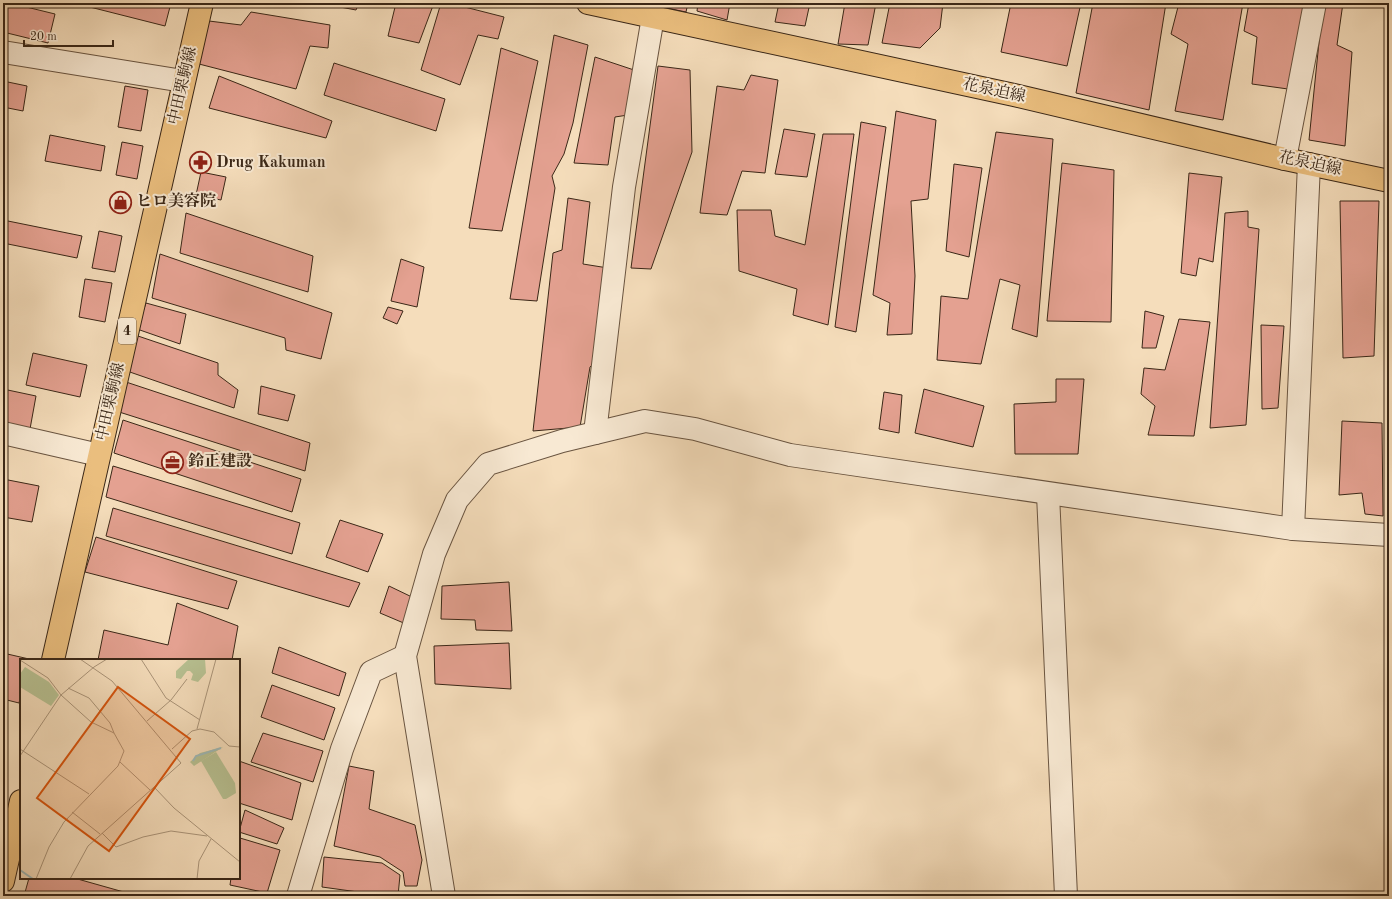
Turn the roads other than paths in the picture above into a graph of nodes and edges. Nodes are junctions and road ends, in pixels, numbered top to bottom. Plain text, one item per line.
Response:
1 (202, 3) edge
2 (1315, 3) edge
3 (595, 4) edge
4 (653, 17) junction
5 (3, 52) edge
6 (183, 81) junction
7 (1285, 159) junction
8 (1309, 164) junction
9 (1389, 180) edge
10 (595, 433) junction
11 (3, 434) edge
12 (99, 454) junction
13 (1048, 494) junction
14 (1293, 529) junction
15 (1389, 535) edge
16 (405, 656) junction
17 (53, 659) edge
18 (20, 805) edge
19 (3, 881) edge
20 (298, 896) edge
21 (444, 896) edge
22 (1066, 896) edge

1 - 6 main road, 中田栗駒線 / 4
2 - 7 street
3 - 4 main road, 花泉迫線
4 - 7 main road, 花泉迫線
4 - 10 street
5 - 6 street
6 - 12 main road, 中田栗駒線 / 4
7 - 8 main road, 花泉迫線
8 - 9 main road, 花泉迫線
8 - 14 street
10 - 13 street
10 - 16 street
11 - 12 street
12 - 17 main road, 中田栗駒線 / 4
13 - 14 street
13 - 22 street
14 - 15 street
16 - 20 street
16 - 21 street
18 - 19 main road

